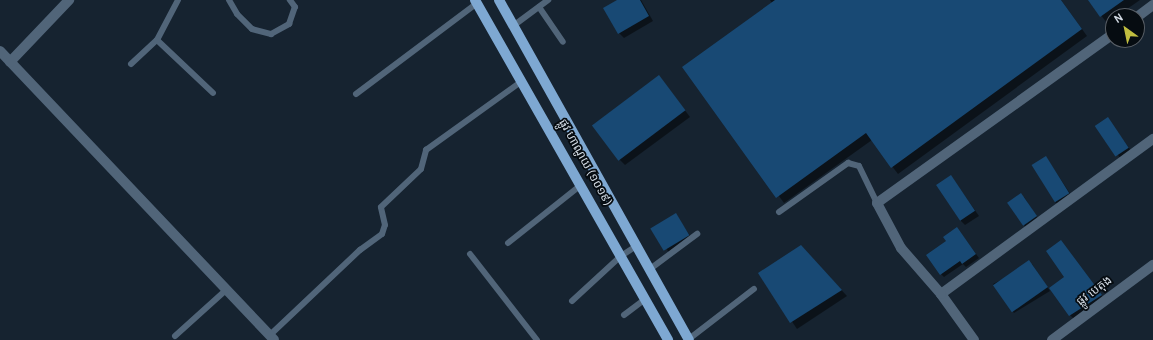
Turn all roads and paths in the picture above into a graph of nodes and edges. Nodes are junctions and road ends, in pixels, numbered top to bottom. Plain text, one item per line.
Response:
1 (68, 0) edge
2 (178, 0) edge
3 (229, 0) edge
4 (290, 0) edge
5 (498, 0) edge
6 (548, 0) edge
7 (478, 1) edge
8 (539, 7) junction
9 (513, 26) junction
10 (157, 40) junction
11 (1105, 40) edge
12 (563, 42) dead end
13 (0, 52) edge
14 (10, 62) junction
15 (131, 64) dead end
16 (522, 81) junction
17 (213, 93) dead end
18 (356, 94) dead end
19 (1153, 138) edge
20 (582, 185) junction
21 (877, 203) junction
22 (779, 212) dead end
23 (697, 234) dead end
24 (508, 243) dead end
25 (638, 245) junction
26 (470, 254) dead end
27 (621, 256) junction
28 (1153, 265) edge
29 (650, 269) junction
30 (754, 289) dead end
31 (226, 290) junction
32 (941, 294) junction
33 (645, 299) junction
34 (572, 301) dead end
35 (624, 315) dead end
36 (175, 336) dead end
37 (272, 338) edge
38 (537, 340) edge
39 (668, 340) edge
40 (689, 340) edge
41 (974, 340) edge
42 (1052, 340) edge

1 - 14 street
2 - 10 lane
3 - 4 lane
5 - 9 main road, ផ្លូវ ហាណូយ (១០១៩)
6 - 8 lane
7 - 16 main road, ផ្លូវ ហាណូយ (១០១៩)
7 - 18 lane
8 - 9 lane
8 - 12 lane
9 - 25 main road, ផ្លូវ ហាណូយ (១០១៩)
10 - 15 lane
10 - 17 lane
11 - 21 street
13 - 14 street
14 - 31 street
16 - 20 main road, ផ្លូវ ហាណូយ (១០១៩)
16 - 37 lane
19 - 32 street
20 - 24 lane
20 - 27 main road, ផ្លូវ ហាណូយ (១០១៩)
21 - 22 lane
21 - 32 street
23 - 29 lane
25 - 27 lane
25 - 29 main road, ផ្លូវ ហាណូយ (១០១៩)
26 - 38 lane
27 - 33 main road, ផ្លូវ ហាណូយ (១០១៩)
27 - 34 lane
28 - 42 street, ផ្លូវ បេតុង
29 - 40 main road, ផ្លូវ ហាណូយ (១០១៩)
30 - 40 lane
31 - 36 lane
31 - 37 street
32 - 41 street
33 - 35 lane
33 - 39 main road, ផ្លូវ ហាណូយ (១០១៩)

